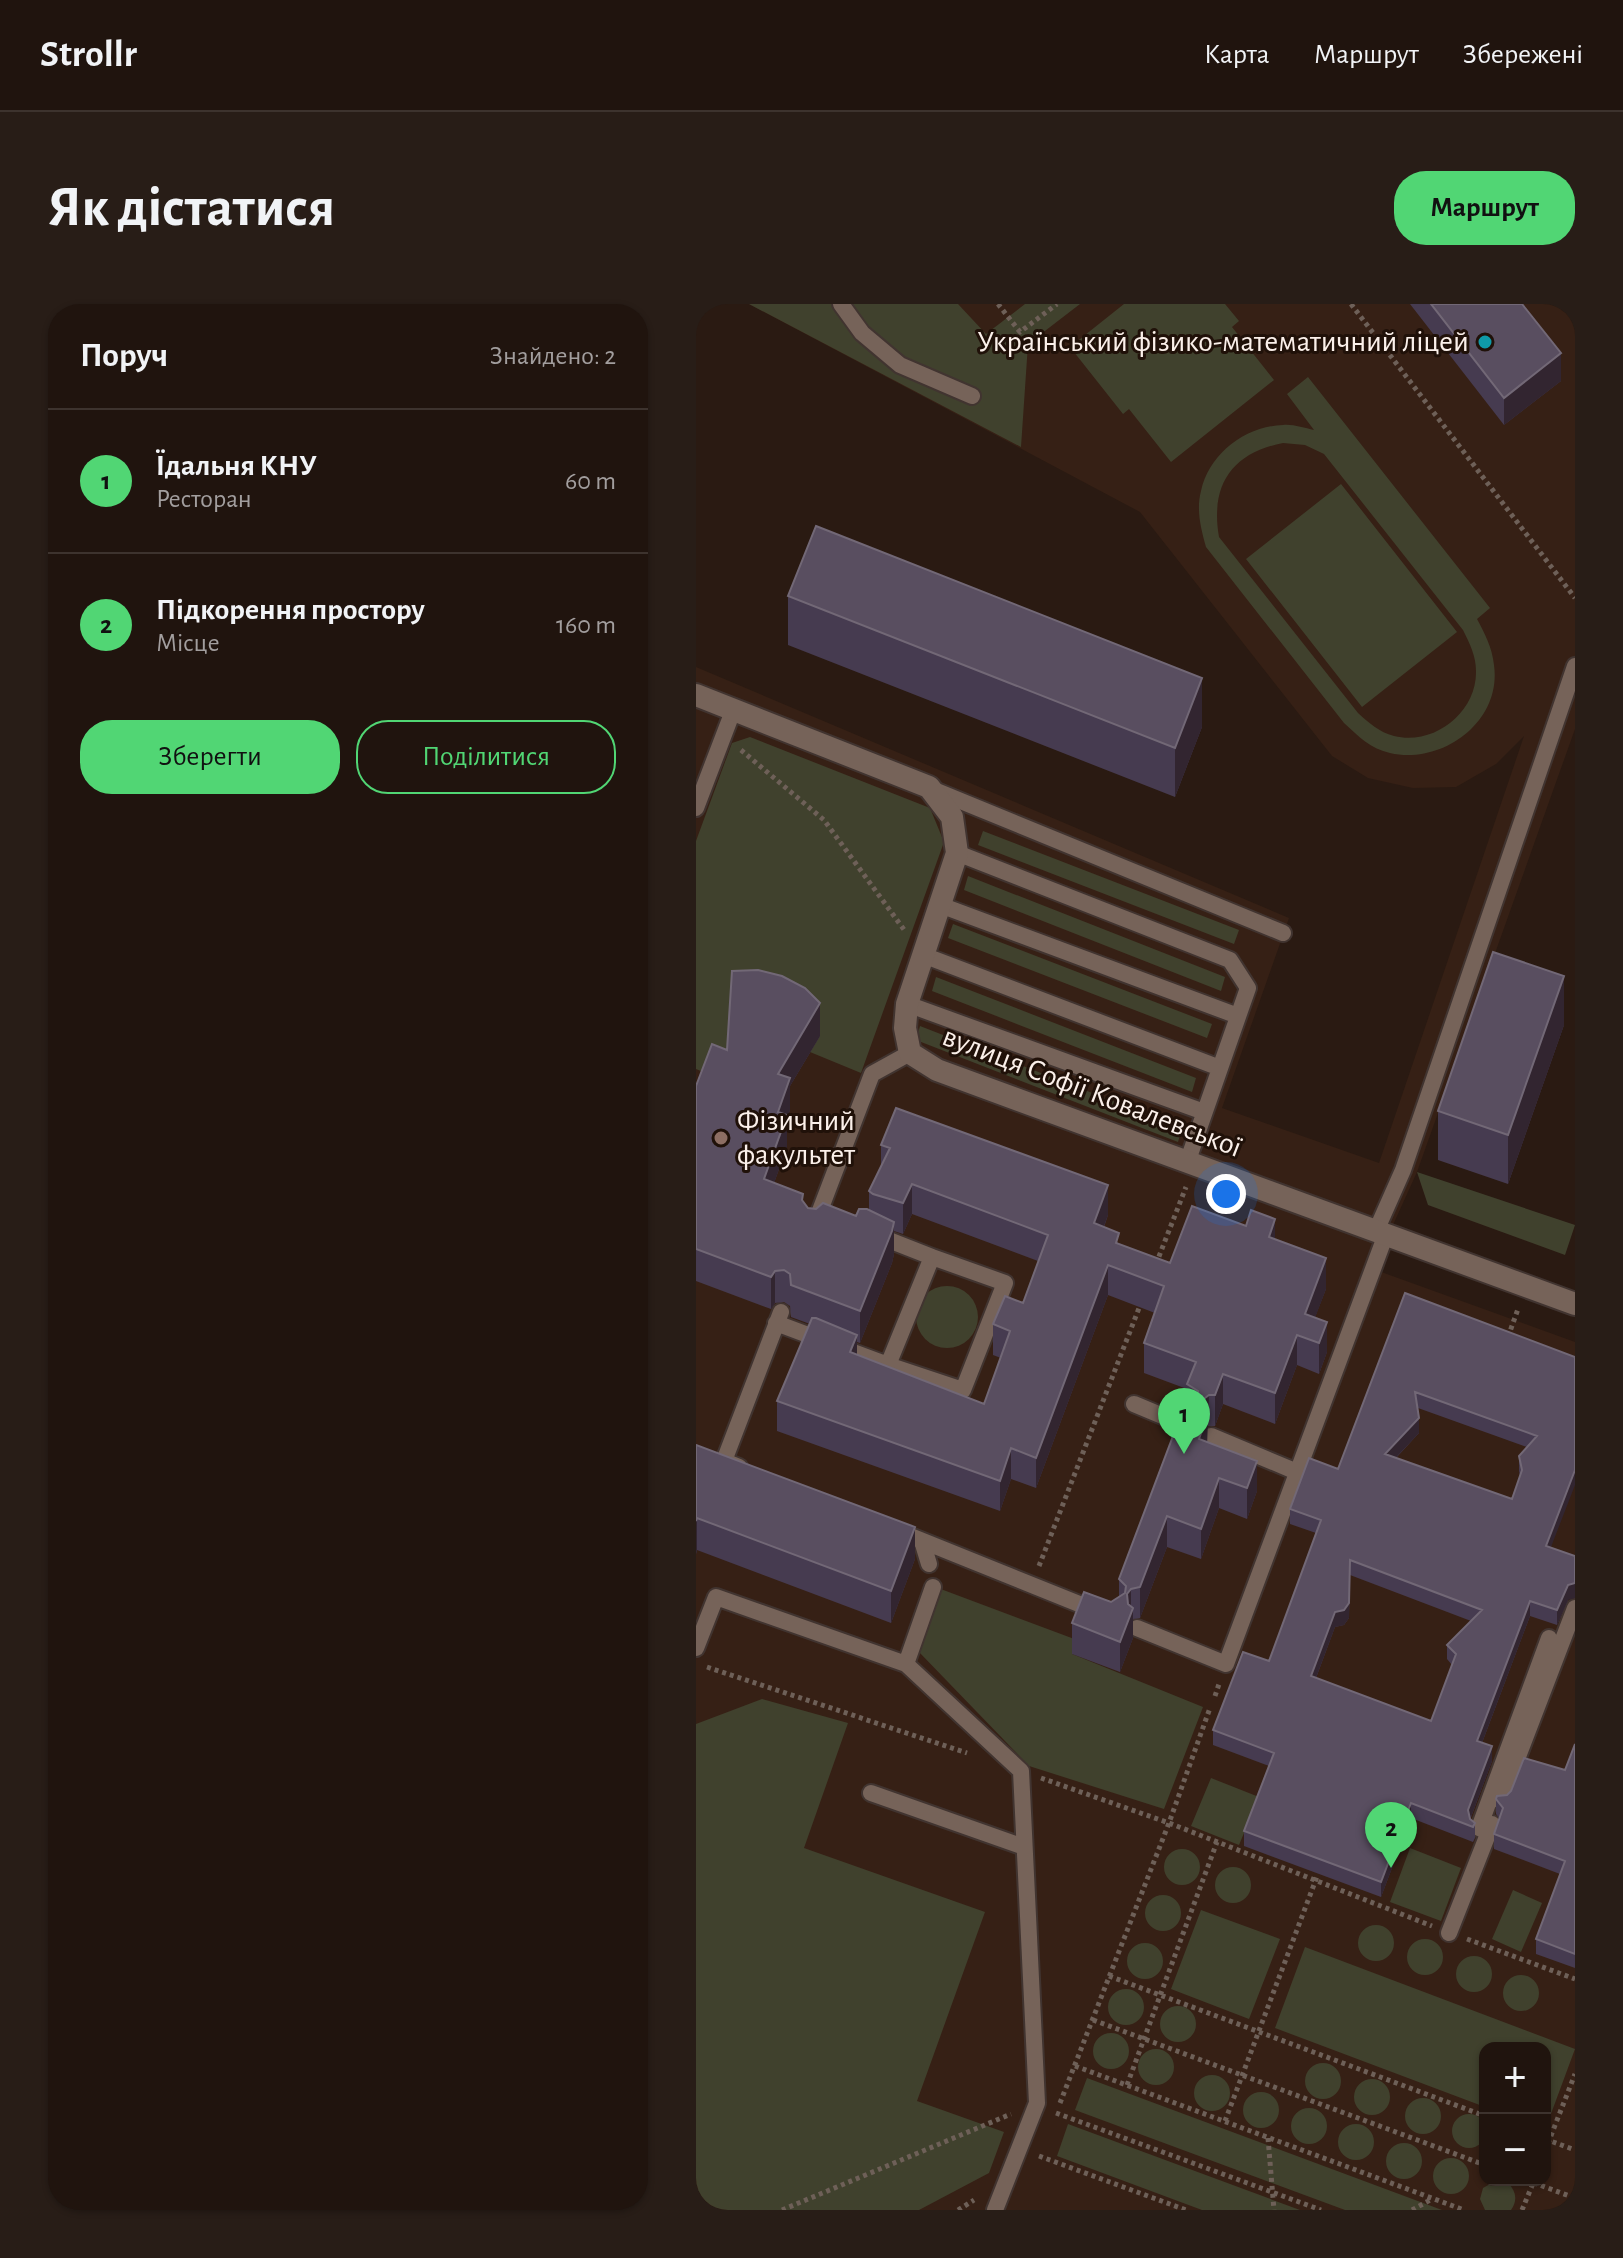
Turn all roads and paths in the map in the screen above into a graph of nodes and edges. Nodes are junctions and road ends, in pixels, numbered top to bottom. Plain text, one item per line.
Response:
1 (841, 304) edge
2 (998, 304) edge
3 (1057, 304) edge
4 (1351, 304) edge
5 (972, 396) dead end
6 (1575, 598) edge
7 (1575, 666) edge
8 (696, 695) edge
9 (733, 711) junction
10 (724, 733) junction
11 (929, 787) junction
12 (696, 808) edge
13 (957, 853) junction
14 (940, 905) junction
15 (906, 932) dead end
16 (1283, 933) dead end
17 (923, 955) junction
18 (907, 1004) junction
19 (1238, 1016) junction
20 (910, 1053) junction
21 (1220, 1068) junction
22 (1204, 1112) junction
23 (1188, 1160) junction
24 (1182, 1198) dead end
25 (813, 1230) edge
26 (1381, 1232) junction
27 (876, 1235) edge
28 (932, 1257) junction
29 (1155, 1267) edge
30 (1144, 1296) edge
31 (1575, 1304) edge
32 (1519, 1307) dead end
33 (1504, 1345) edge
34 (888, 1365) junction
35 (1134, 1404) dead end
36 (1189, 1427) edge
37 (1211, 1436) dead end
38 (752, 1472) edge
39 (1297, 1472) junction
40 (879, 1524) edge
41 (922, 1541) junction
42 (929, 1564) dead end
43 (1031, 1585) junction
44 (933, 1587) dead end
45 (1575, 1608) edge
46 (1115, 1619) edge
47 (1137, 1628) dead end
48 (1549, 1638) dead end
49 (696, 1648) edge
50 (696, 1664) edge
51 (906, 1664) junction
52 (1210, 1708) dead end
53 (977, 1757) dead end
54 (1021, 1771) junction
55 (871, 1793) dead end
56 (1169, 1823) junction
57 (1488, 1832) junction
58 (1217, 1842) junction
59 (1024, 1847) junction
60 (1318, 1874) edge
61 (1316, 1881) junction
62 (1449, 1933) junction
63 (1109, 1976) junction
64 (1575, 1979) edge
65 (1161, 1995) junction
66 (1093, 2020) junction
67 (1258, 2032) junction
68 (1144, 2039) junction
69 (1075, 2066) junction
70 (1575, 2074) edge
71 (1242, 2075) junction
72 (1127, 2085) junction
73 (1037, 2103) junction
74 (1056, 2113) junction
75 (1480, 2114) edge
76 (1225, 2121) junction
77 (1051, 2127) dead end
78 (1551, 2131) edge
79 (1268, 2138) junction
80 (1551, 2141) edge
81 (1045, 2142) dead end
82 (1019, 2150) junction
83 (1575, 2150) edge
84 (1040, 2157) junction
85 (1479, 2163) edge
86 (1529, 2186) edge
87 (1544, 2186) edge
88 (1271, 2192) junction
89 (1575, 2198) edge
90 (1433, 2199) junction
91 (782, 2210) edge
92 (995, 2210) edge
93 (1186, 2210) edge
94 (1274, 2210) edge
95 (1321, 2210) edge
96 (1412, 2210) edge
97 (1464, 2210) edge
98 (1522, 2210) edge

1 - 5 lane
2 - 3 path
4 - 6 path
7 - 26 lane
8 - 9 street
9 - 10 lane
9 - 11 street
10 - 12 lane
10 - 15 path
11 - 13 street, вулиця Софії Ковалевської
11 - 16 lane
13 - 14 street, вулиця Софії Ковалевської
13 - 19 lane
14 - 17 street, вулиця Софії Ковалевської
14 - 19 lane
17 - 18 street, вулиця Софії Ковалевської
17 - 21 lane
18 - 20 street, вулиця Софії Ковалевської
18 - 22 lane
19 - 21 lane
20 - 23 street, вулиця Софії Ковалевської
20 - 25 lane
21 - 22 lane
22 - 23 lane
23 - 26 street, вулиця Софії Ковалевської
24 - 29 path
26 - 31 street, вулиця Софії Ковалевської
26 - 39 lane
27 - 28 lane
28 - 34 lane
28 - 34 lane
30 - 43 path
32 - 33 path
34 - 38 lane
35 - 36 lane
37 - 39 lane
39 - 47 lane
40 - 41 lane
41 - 42 lane
41 - 43 lane
43 - 46 lane
44 - 51 lane
45 - 57 lane
48 - 57 lane
49 - 51 lane
50 - 53 path
51 - 54 lane
52 - 56 path
54 - 56 path
54 - 59 lane
55 - 59 lane
56 - 58 path
56 - 63 path
57 - 62 lane
58 - 61 path
58 - 65 path
59 - 73 lane
60 - 61 path
61 - 62 path
61 - 67 path
62 - 64 path
63 - 65 path
63 - 66 path
65 - 67 path
65 - 68 path
66 - 68 path
66 - 69 path
67 - 71 path
67 - 75 path
68 - 71 path
68 - 72 path
69 - 72 path
69 - 74 path
70 - 78 path
71 - 76 path
71 - 85 path
72 - 76 path
73 - 82 lane
73 - 91 path
74 - 77 path
74 - 88 path
76 - 79 path
79 - 88 path
79 - 90 path
80 - 83 path
81 - 84 path
82 - 84 path
82 - 92 lane
84 - 93 path
86 - 98 path
87 - 89 path
88 - 94 path
88 - 95 path
90 - 96 path
90 - 97 path

